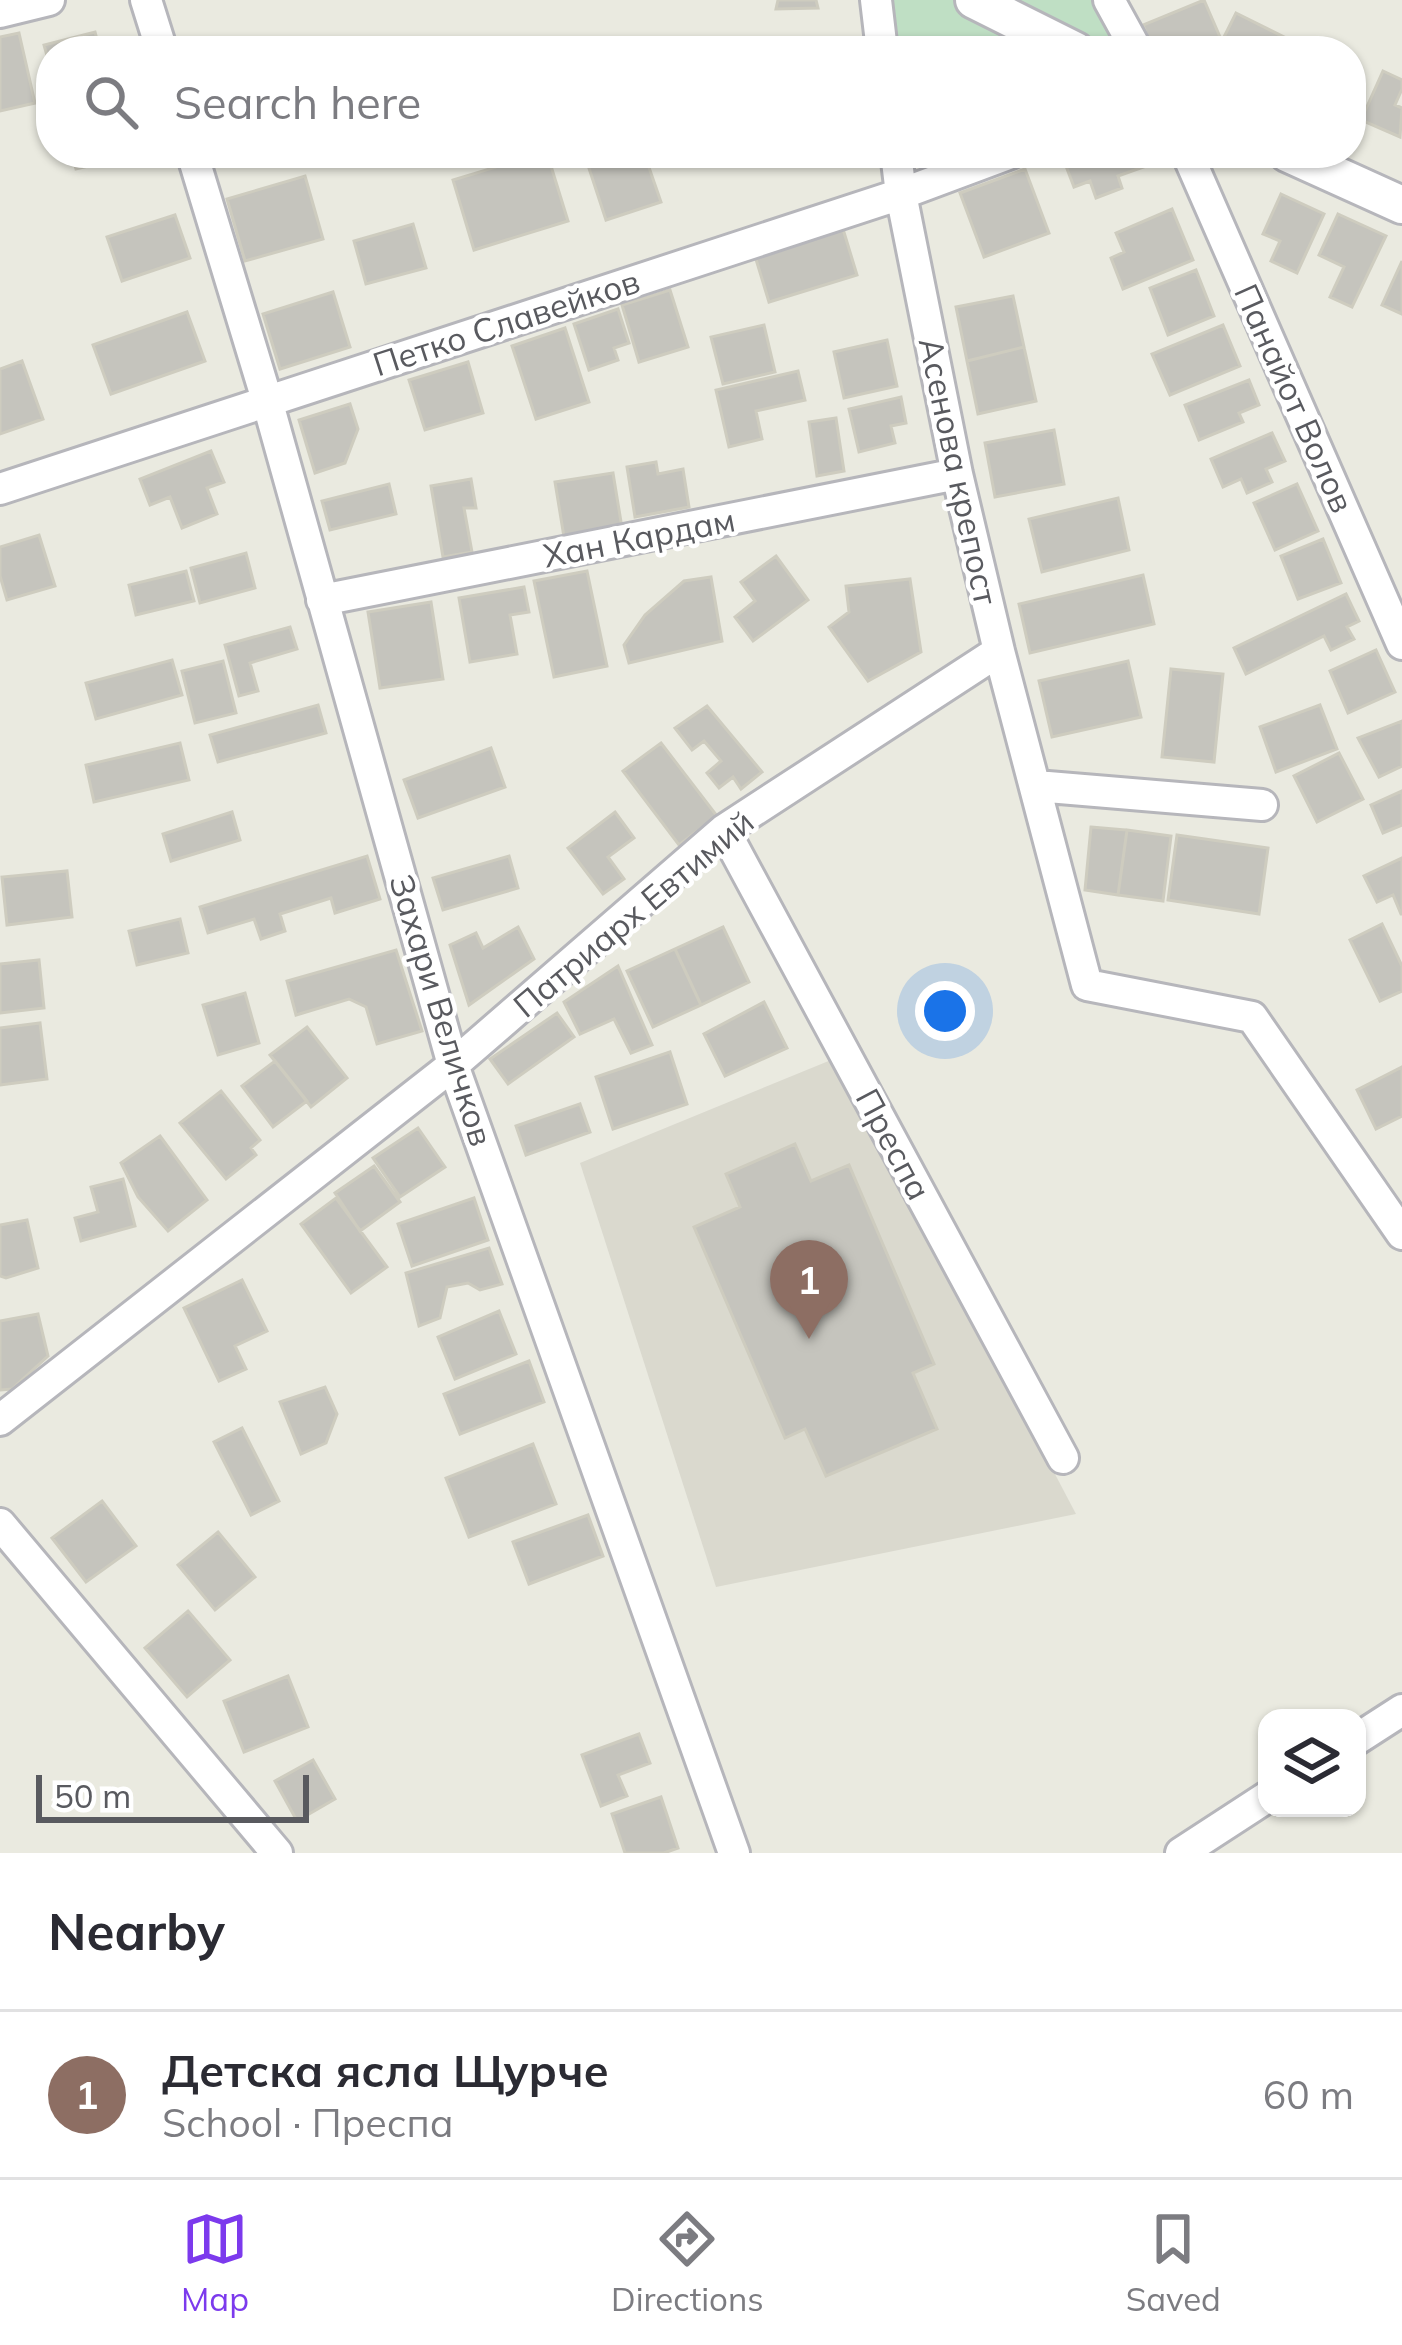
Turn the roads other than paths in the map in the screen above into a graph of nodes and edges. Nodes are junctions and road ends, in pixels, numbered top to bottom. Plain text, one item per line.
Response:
1 (49, 0) edge
2 (146, 0) edge
3 (875, 0) edge
4 (974, 0) edge
5 (1109, 0) edge
6 (0, 12) edge
7 (157, 36) edge
8 (880, 36) edge
9 (1046, 36) edge
10 (1129, 36) edge
11 (197, 168) edge
12 (898, 168) edge
13 (971, 168) edge
14 (1194, 168) edge
15 (1320, 168) edge
16 (901, 194) junction
17 (1402, 205) edge
18 (267, 400) junction
19 (957, 474) junction
20 (0, 489) edge
21 (322, 600) junction
22 (1402, 644) edge
23 (999, 651) junction
24 (1036, 786) junction
25 (1262, 805) dead end
26 (724, 830) junction
27 (453, 1065) junction
28 (1402, 1234) edge
29 (0, 1420) edge
30 (1063, 1458) dead end
31 (0, 1524) edge
32 (1402, 1710) edge
33 (1366, 1733) edge
34 (1258, 1803) edge
35 (277, 1853) edge
36 (734, 1853) edge
37 (1181, 1853) edge

1 - 6 street
2 - 7 street
3 - 8 street
4 - 9 street
5 - 10 street
11 - 18 street, Захари Величков
12 - 16 street, Асенова крепост
13 - 16 street, Петко Славейков
14 - 22 street, Панайот Волов
15 - 17 street
16 - 18 street, Петко Славейков
16 - 19 street, Асенова крепост
18 - 20 street, Петко Славейков
18 - 21 street, Захари Величков
19 - 21 street, Хан Кардам
19 - 23 street, Асенова крепост
21 - 27 street, Захари Величков
23 - 24 street, Асенова крепост
23 - 26 street, Патриарх Евтимий
24 - 25 street
24 - 28 street, Асенова крепост
26 - 27 street, Патриарх Евтимий
26 - 30 street, Преспа
27 - 29 street, Патриарх Евтимий
27 - 36 street, Захари Величков
31 - 35 street
32 - 33 street
34 - 37 street

